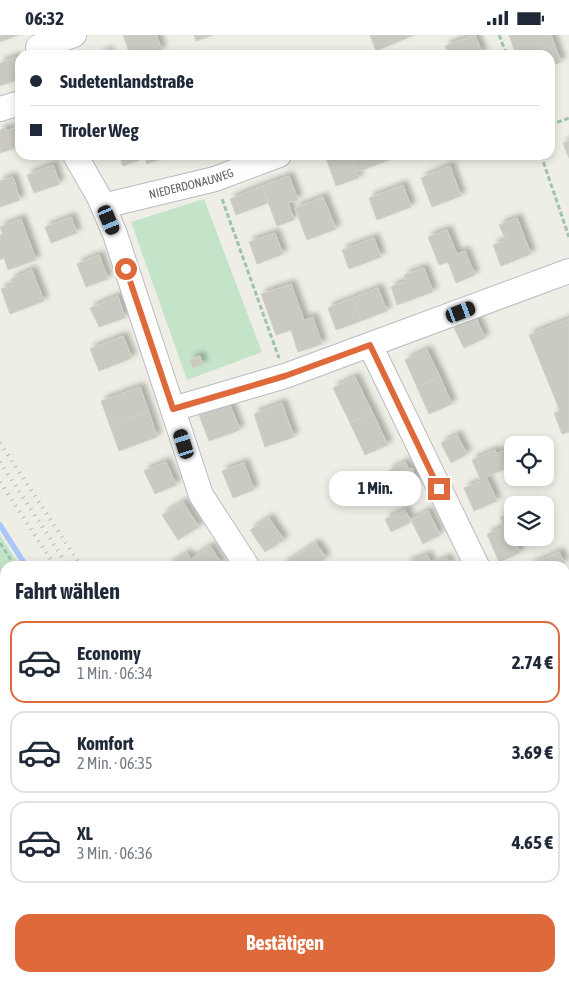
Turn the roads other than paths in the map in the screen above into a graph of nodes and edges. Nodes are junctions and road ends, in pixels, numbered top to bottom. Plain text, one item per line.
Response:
1 (74, 35) edge
2 (38, 46) edge
3 (15, 104) edge
4 (0, 109) edge
5 (78, 160) edge
6 (266, 160) edge
7 (103, 206) junction
8 (569, 271) edge
9 (370, 345) junction
10 (173, 409) junction
11 (244, 561) edge
12 (475, 561) edge

1 - 2 street
3 - 4 street
5 - 7 street
6 - 7 street, NIEDERDONAUWEG
7 - 10 street
8 - 9 street
9 - 10 street
9 - 12 street
10 - 11 street

